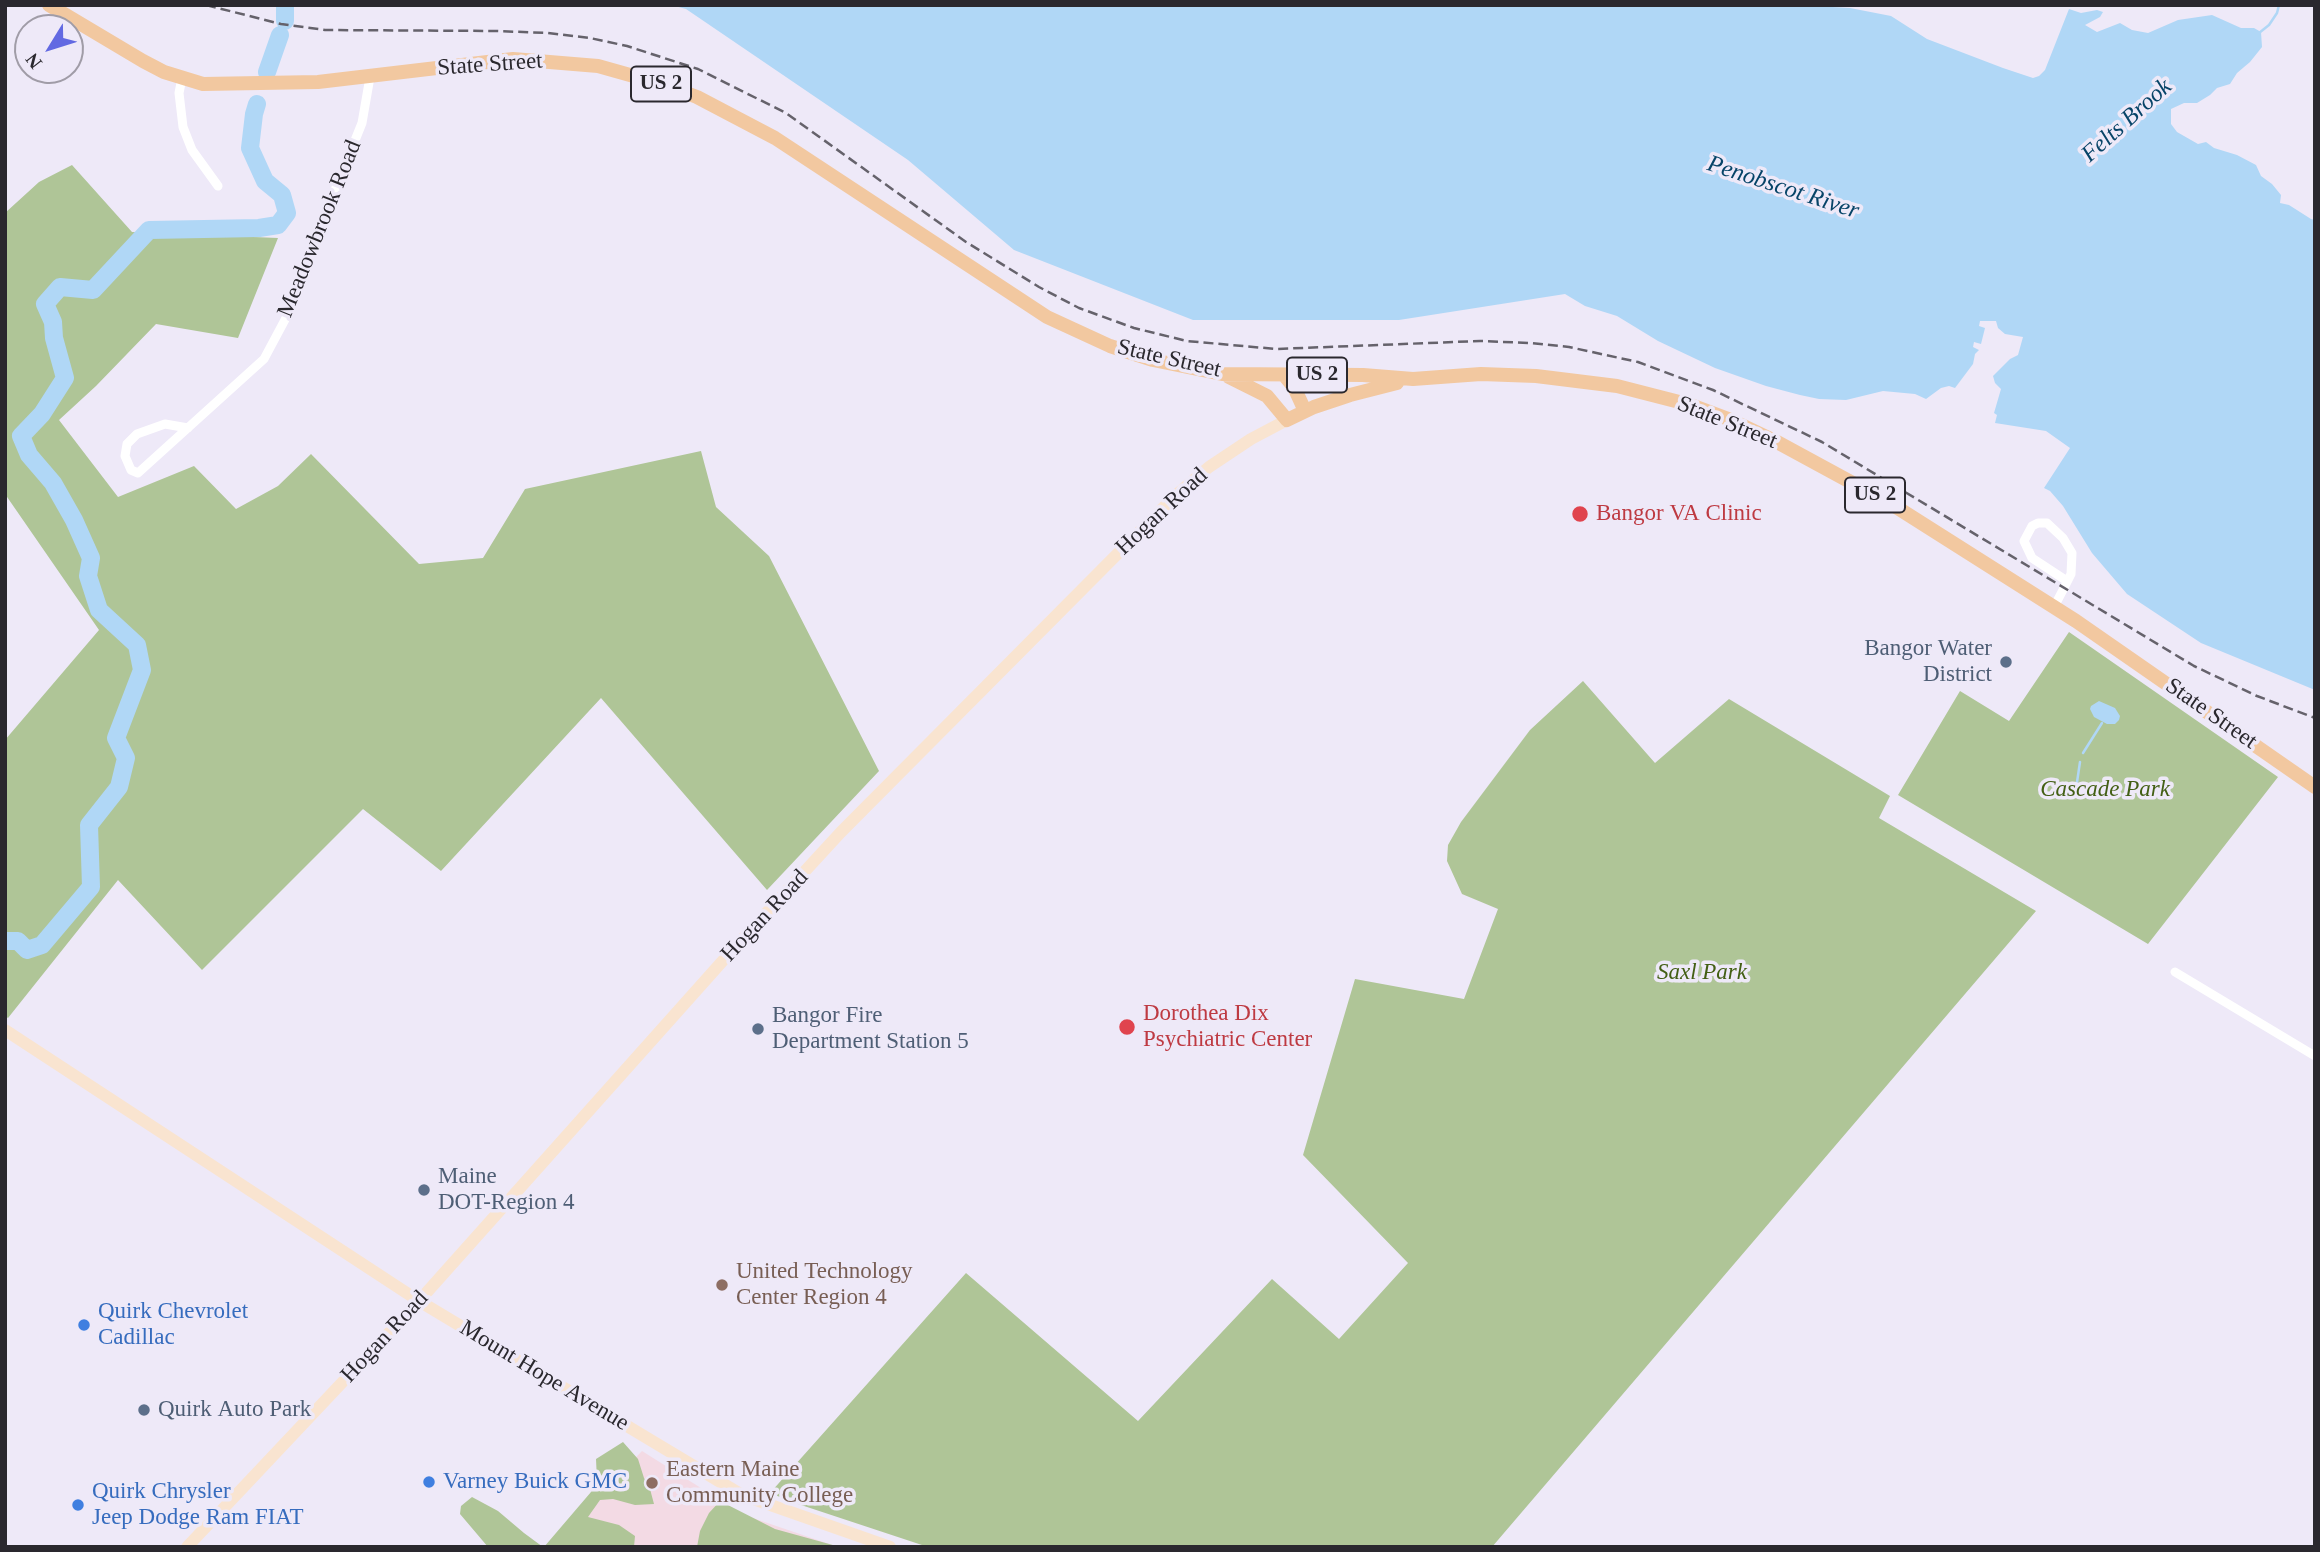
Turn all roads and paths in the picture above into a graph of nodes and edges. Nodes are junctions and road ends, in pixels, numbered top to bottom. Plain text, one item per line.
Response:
1 (49, 5) edge
2 (370, 77) junction
3 (182, 78) junction
4 (218, 186) dead end
5 (1222, 374) junction
6 (1284, 374) junction
7 (1413, 379) junction
8 (1305, 411) junction
9 (1287, 420) junction
10 (188, 428) junction
11 (2067, 581) junction
12 (2054, 607) junction
13 (2315, 787) edge
14 (2175, 972) dead end
15 (5, 1030) edge
16 (2315, 1056) edge
17 (419, 1301) junction
18 (187, 1547) edge
19 (890, 1547) edge

1 - 3 main road, State Street / US 2
2 - 3 main road, State Street / US 2
2 - 5 main road, State Street / US 2
2 - 10 street, Meadowbrook Road
3 - 4 street
5 - 6 main road, State Street / US 2
5 - 9 main road
6 - 7 main road, State Street / US 2
6 - 8 main road
7 - 8 main road, Hogan Road
7 - 12 main road, State Street / US 2
8 - 9 main road, Hogan Road
9 - 17 main road, Hogan Road
10 - 10 street, Meadowbrook Road
11 - 11 street
11 - 12 street
12 - 13 main road, State Street / US 2
14 - 16 street
15 - 17 main road, Mount Hope Avenue
17 - 18 main road, Hogan Road
17 - 19 main road, Mount Hope Avenue

